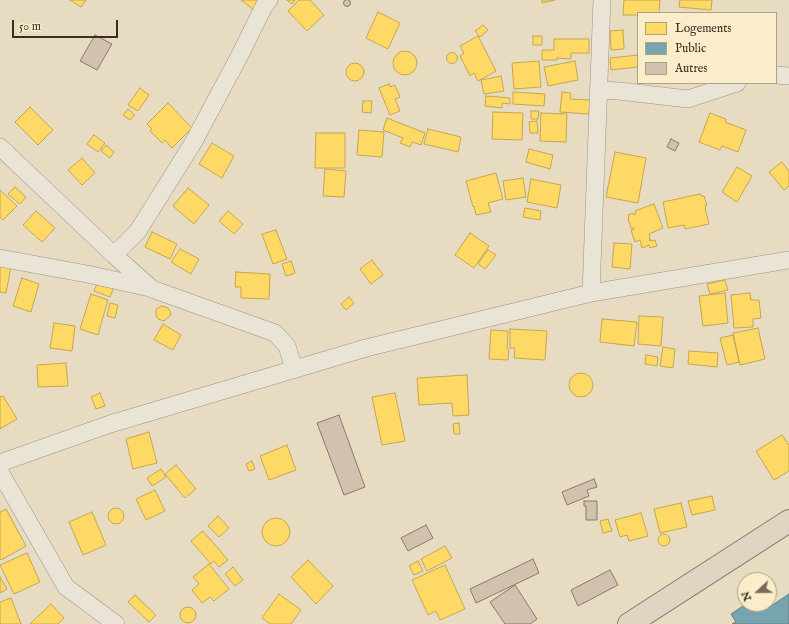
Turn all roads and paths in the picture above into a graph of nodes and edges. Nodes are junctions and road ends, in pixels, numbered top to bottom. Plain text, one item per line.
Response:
1 (269, 0) edge
2 (602, 0) edge
3 (777, 76) edge
4 (789, 76) edge
5 (734, 84) edge
6 (598, 90) junction
7 (0, 147) edge
8 (114, 255) junction
9 (0, 258) edge
10 (789, 260) edge
11 (152, 289) junction
12 (591, 294) junction
13 (294, 369) junction
14 (0, 463) edge
15 (0, 472) edge
16 (789, 521) edge
17 (116, 624) edge
18 (629, 624) edge

1 - 8 street
2 - 6 street
3 - 4 street
5 - 6 street
6 - 12 street
7 - 8 street
8 - 11 street
9 - 11 street
10 - 12 street
11 - 13 street
12 - 13 street
13 - 14 street
15 - 17 street
16 - 18 highway

